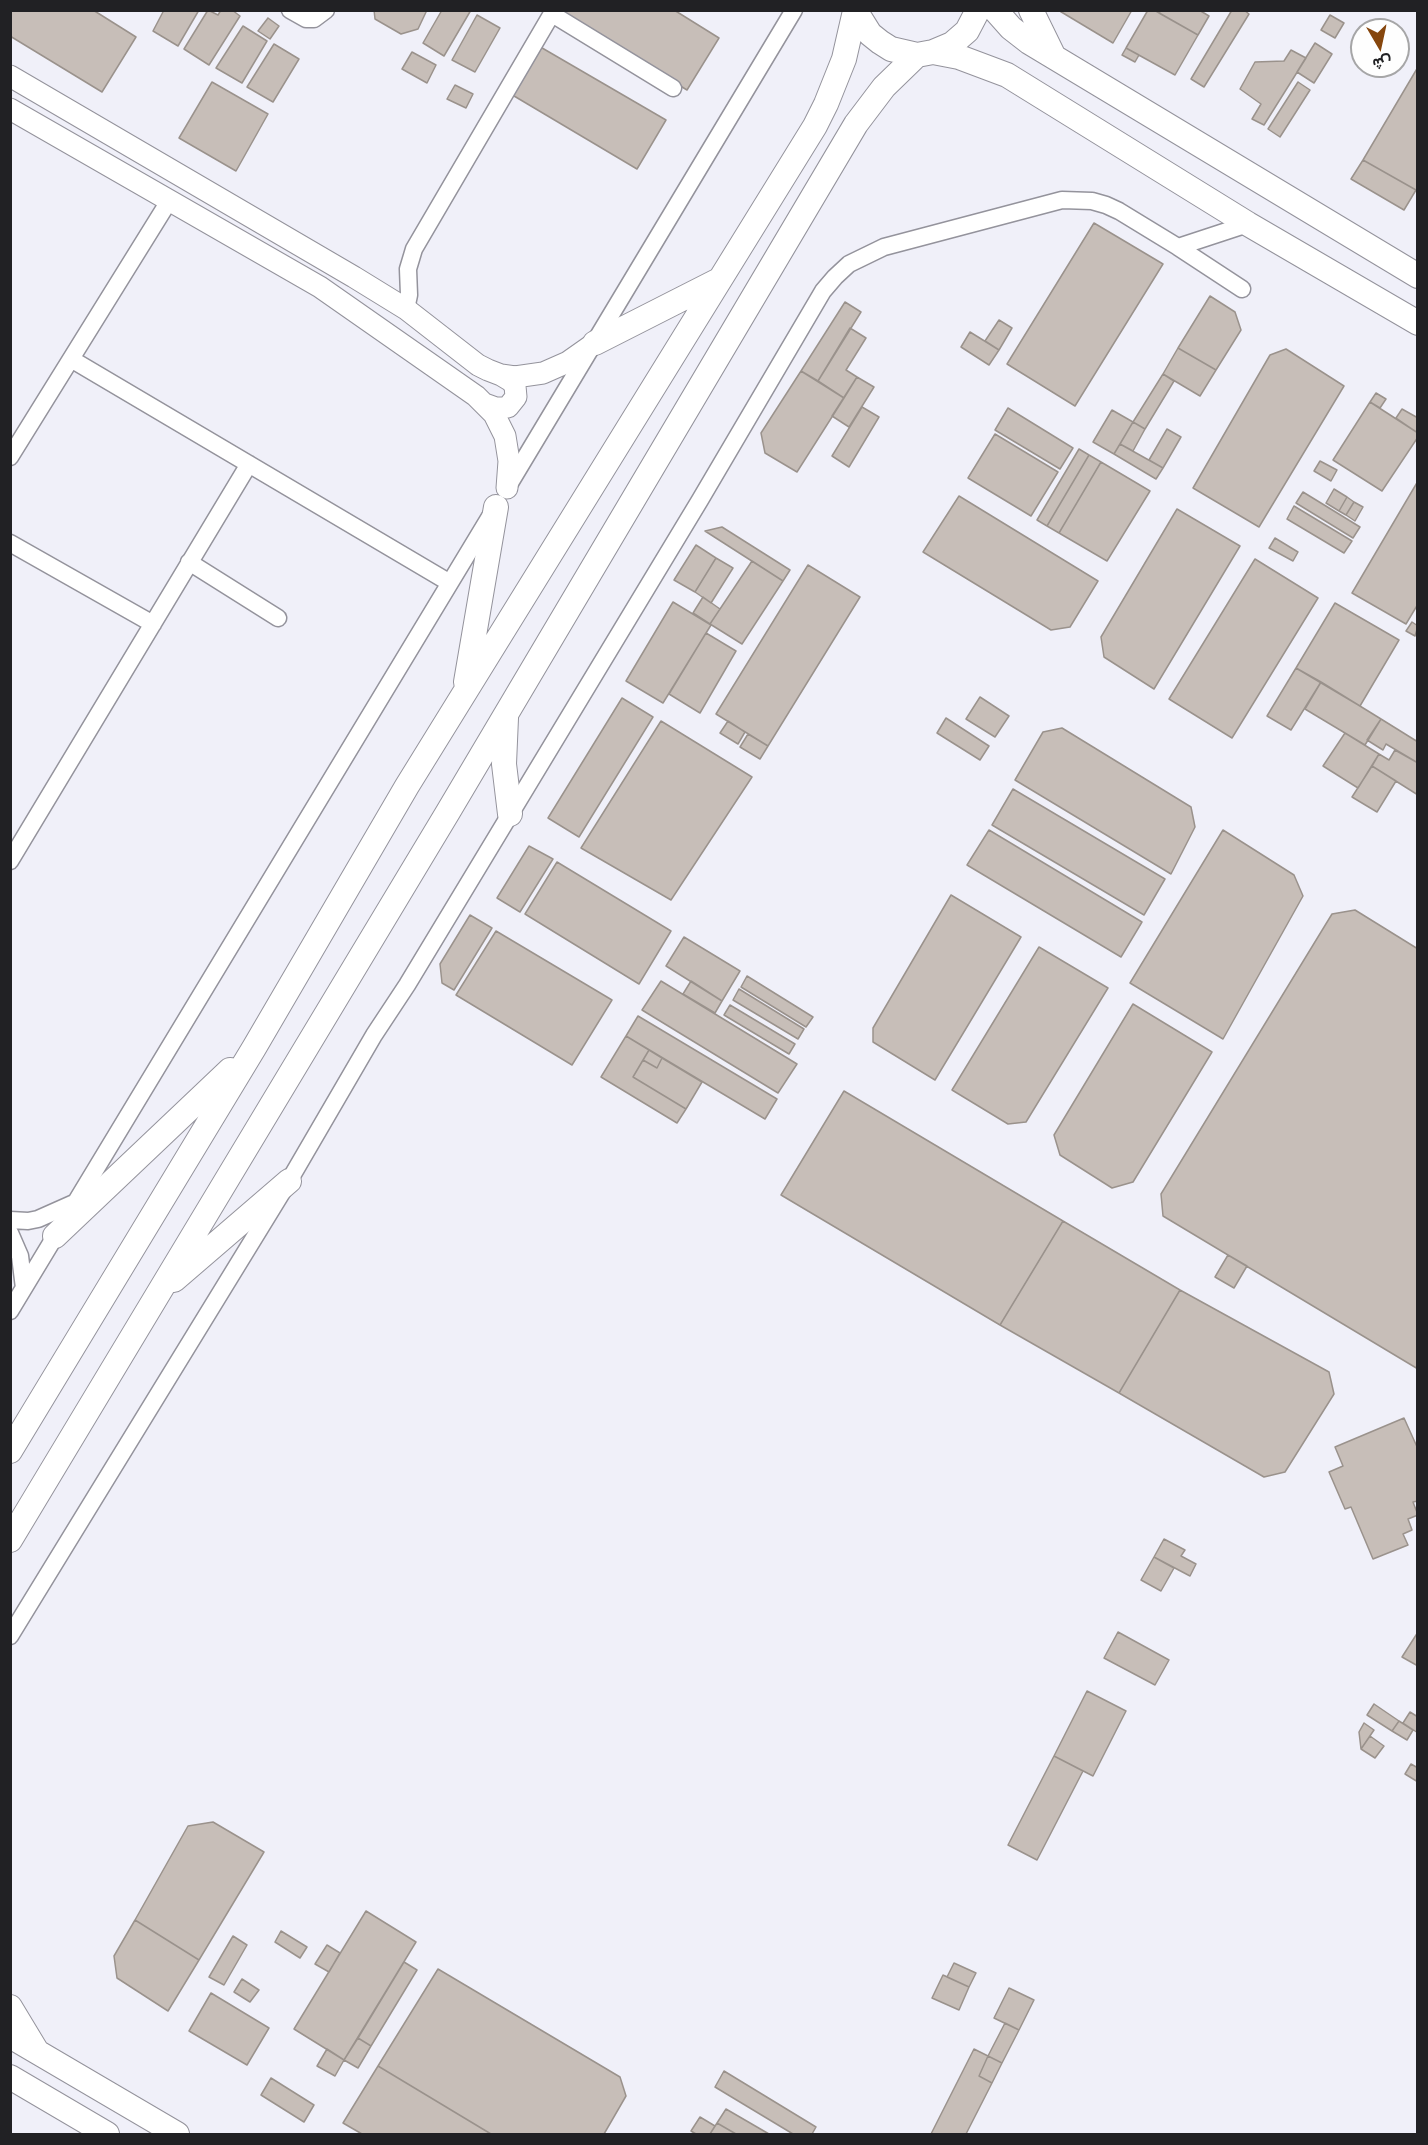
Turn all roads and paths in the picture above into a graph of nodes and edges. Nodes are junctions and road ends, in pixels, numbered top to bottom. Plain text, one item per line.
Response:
1 (290, 10) edge
2 (326, 10) edge
3 (794, 10) edge
4 (978, 10) edge
5 (995, 10) edge
6 (1031, 10) edge
7 (855, 11) edge
8 (553, 12) edge
9 (925, 53) junction
10 (1054, 57) junction
11 (10, 76) edge
12 (673, 88) dead end
13 (13, 112) edge
14 (169, 201) junction
15 (1248, 224) junction
16 (1178, 247) junction
17 (1418, 276) edge
18 (719, 280) junction
19 (1242, 289) dead end
20 (406, 309) junction
21 (1418, 323) edge
22 (595, 343) junction
23 (71, 359) junction
24 (501, 375) junction
25 (486, 404) junction
26 (10, 457) edge
27 (249, 464) junction
28 (501, 498) junction
29 (10, 543) edge
30 (189, 562) junction
31 (450, 583) junction
32 (278, 618) dead end
33 (153, 624) junction
34 (464, 694) junction
35 (506, 713) junction
36 (510, 814) junction
37 (10, 861) edge
38 (254, 1048) junction
39 (289, 1181) junction
40 (75, 1203) junction
41 (10, 1220) edge
42 (10, 1233) edge
43 (55, 1236) junction
44 (24, 1288) junction
45 (159, 1294) junction
46 (10, 1311) edge
47 (10, 1451) edge
48 (10, 1540) edge
49 (10, 1636) edge
50 (10, 2007) edge
51 (10, 2036) edge
52 (39, 2054) junction
53 (10, 2076) edge
54 (107, 2134) edge
55 (177, 2134) edge

1 - 2 street
3 - 22 street
4 - 9 main road
5 - 10 main road
6 - 10 main road
7 - 9 main road
7 - 18 main road
8 - 12 street
8 - 20 street
9 - 15 main road
9 - 35 main road
10 - 17 main road
11 - 20 street
13 - 14 street
14 - 23 street
14 - 25 street
15 - 16 street
15 - 21 main road
16 - 19 street
16 - 36 street
18 - 22 main road
18 - 34 main road
20 - 24 street
22 - 24 street
22 - 28 street
23 - 26 street
23 - 27 street
24 - 25 street
25 - 28 street
27 - 30 street
27 - 31 street
28 - 31 street
28 - 34 main road
29 - 33 street
30 - 32 street
30 - 33 street
31 - 40 street
33 - 37 street
34 - 38 main road
35 - 36 main road
35 - 45 main road
36 - 39 street
38 - 43 main road
38 - 47 main road
39 - 45 main road
39 - 49 street
40 - 41 street
40 - 43 street
42 - 44 street
43 - 44 street
44 - 46 street
45 - 48 main road
50 - 52 main road
51 - 52 main road
52 - 55 main road
53 - 54 main road

